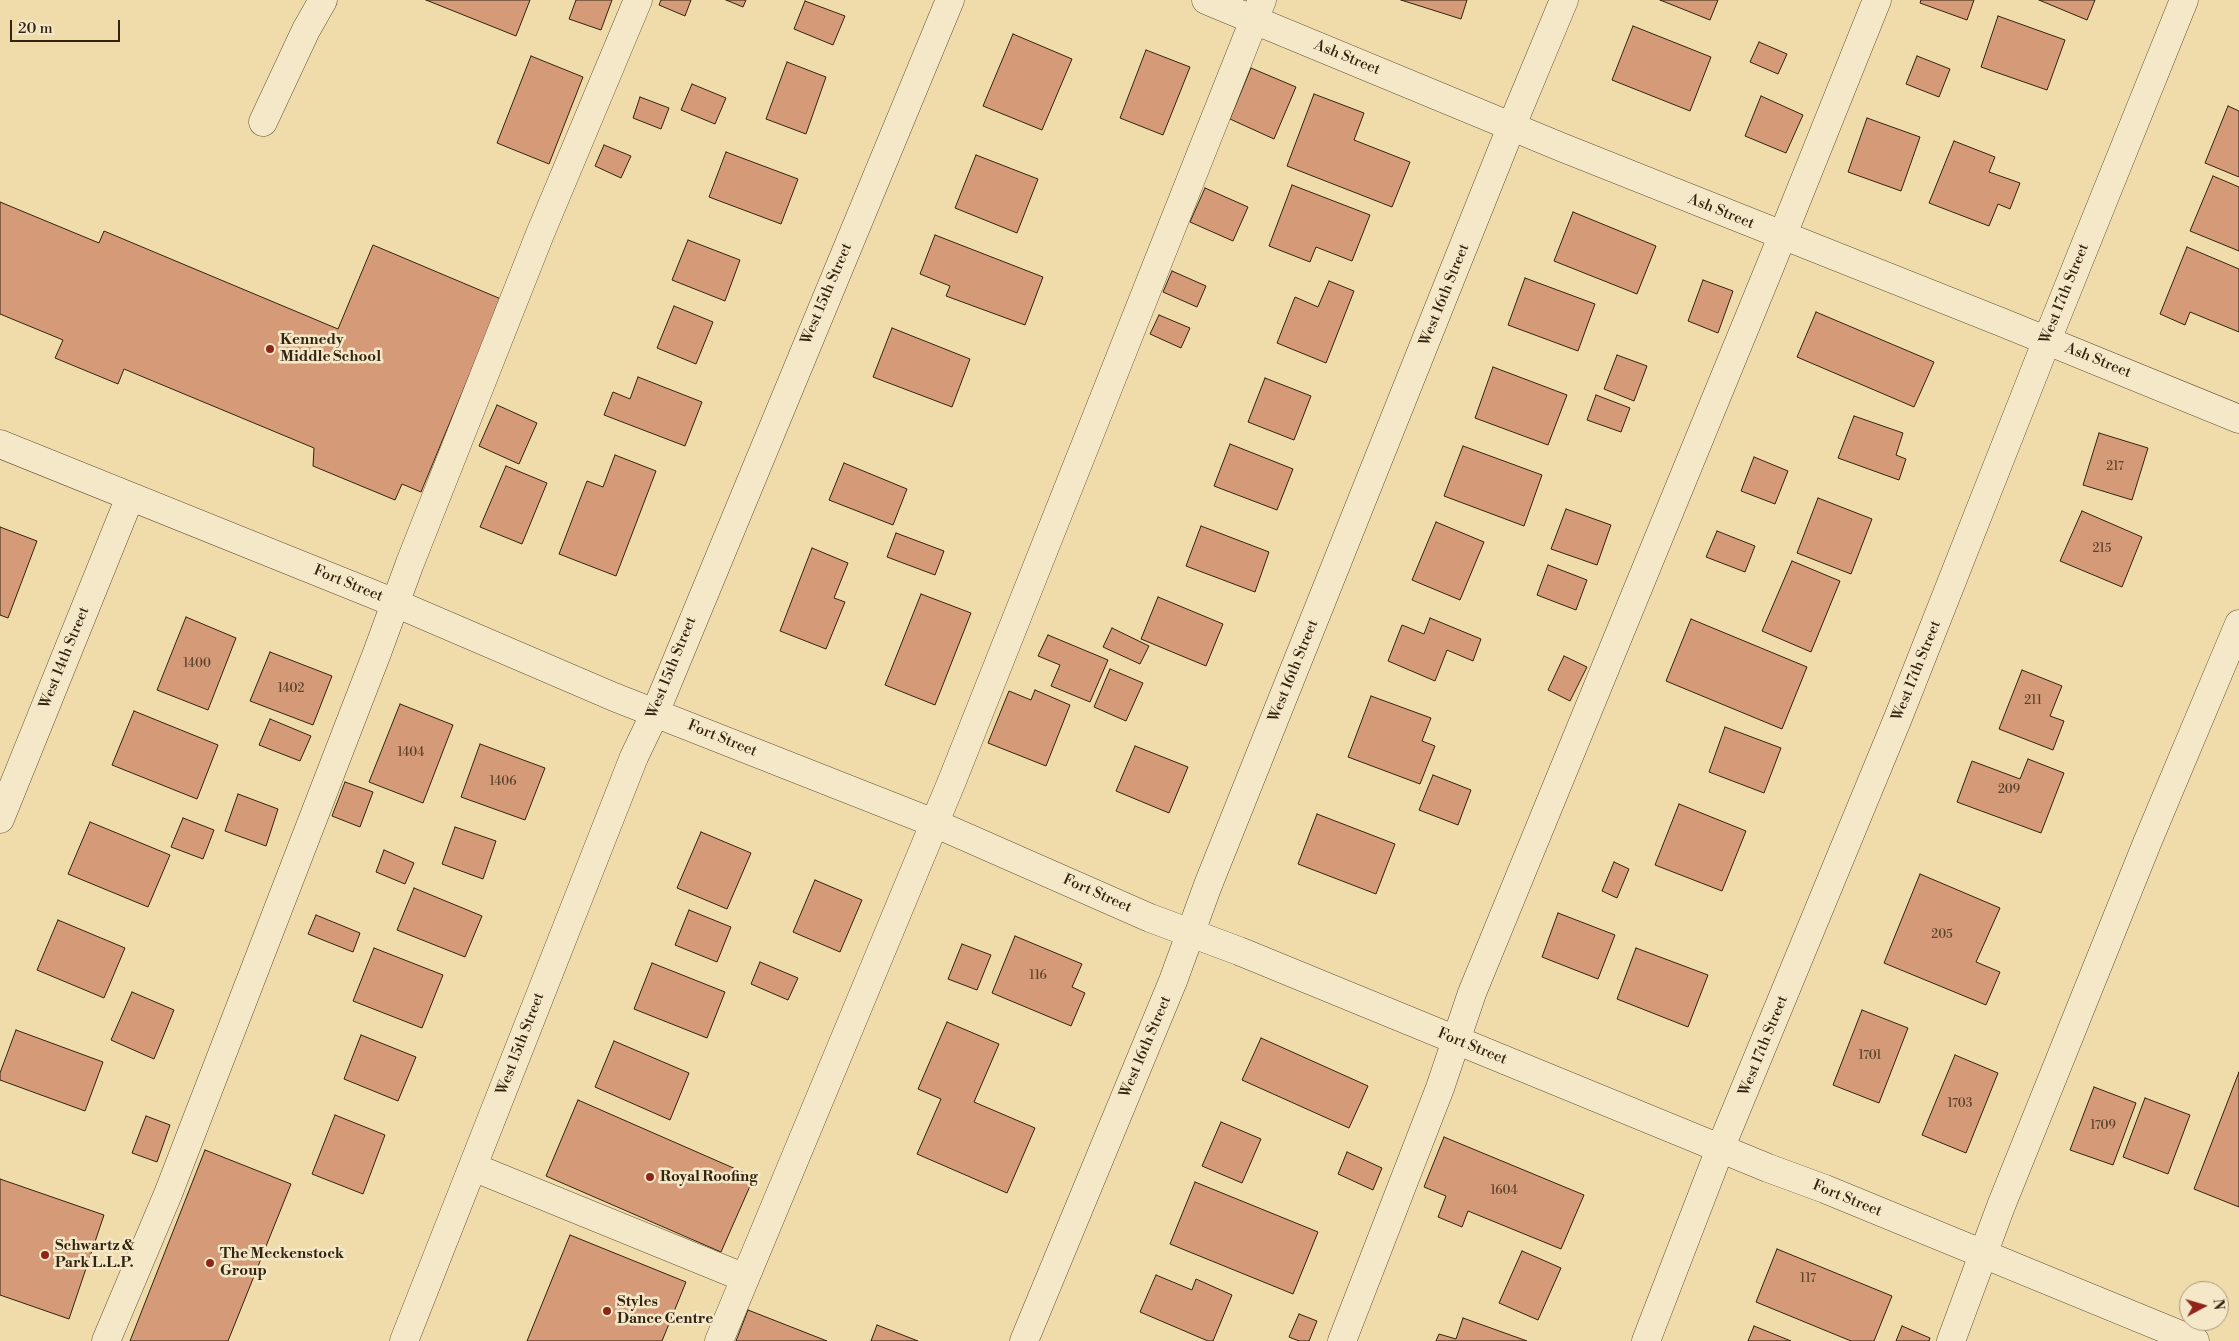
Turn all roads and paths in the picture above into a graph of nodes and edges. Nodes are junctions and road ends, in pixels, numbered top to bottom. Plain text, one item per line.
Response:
1 (323, 0) edge
2 (638, 0) edge
3 (950, 0) edge
4 (1206, 0) edge
5 (1564, 0) edge
6 (1877, 0) edge
7 (2184, 0) edge
8 (1258, 10) edge
9 (264, 122) dead end
10 (1512, 125) junction
11 (1782, 236) junction
12 (2046, 340) junction
13 (2239, 419) edge
14 (0, 444) edge
15 (130, 497) junction
16 (395, 603) junction
17 (2239, 624) edge
18 (655, 713) junction
19 (0, 819) edge
20 (934, 823) junction
21 (1191, 933) junction
22 (1457, 1041) junction
23 (1720, 1149) junction
24 (473, 1167) junction
25 (1984, 1254) junction
26 (745, 1278) junction
27 (106, 1341) edge
28 (404, 1341) edge
29 (719, 1341) edge
30 (1024, 1341) edge
31 (1342, 1341) edge
32 (1646, 1341) edge
33 (1951, 1341) edge
34 (2195, 1341) edge

1 - 9 street
2 - 16 street
3 - 18 street, West 15th Street
4 - 8 street, Ash Street
5 - 10 street, West 16th Street
6 - 11 street
7 - 12 street, West 17th Street
8 - 10 street, Ash Street
8 - 20 street
10 - 11 street, Ash Street
10 - 21 street, West 16th Street
11 - 12 street, Ash Street
11 - 22 street
12 - 13 street, Ash Street
12 - 23 street, West 17th Street
14 - 15 street, Fort Street
15 - 16 street, Fort Street
15 - 19 street, West 14th Street
16 - 18 street, Fort Street
16 - 27 street
17 - 25 street
18 - 20 street, Fort Street
18 - 24 street, West 15th Street
20 - 21 street, Fort Street
20 - 26 street
21 - 22 street, Fort Street
21 - 30 street, West 16th Street
22 - 23 street, Fort Street
22 - 31 street
23 - 25 street, Fort Street
23 - 32 street, West 17th Street
24 - 26 street
24 - 28 street, West 15th Street
25 - 33 street
25 - 34 street, Fort Street
26 - 29 street

